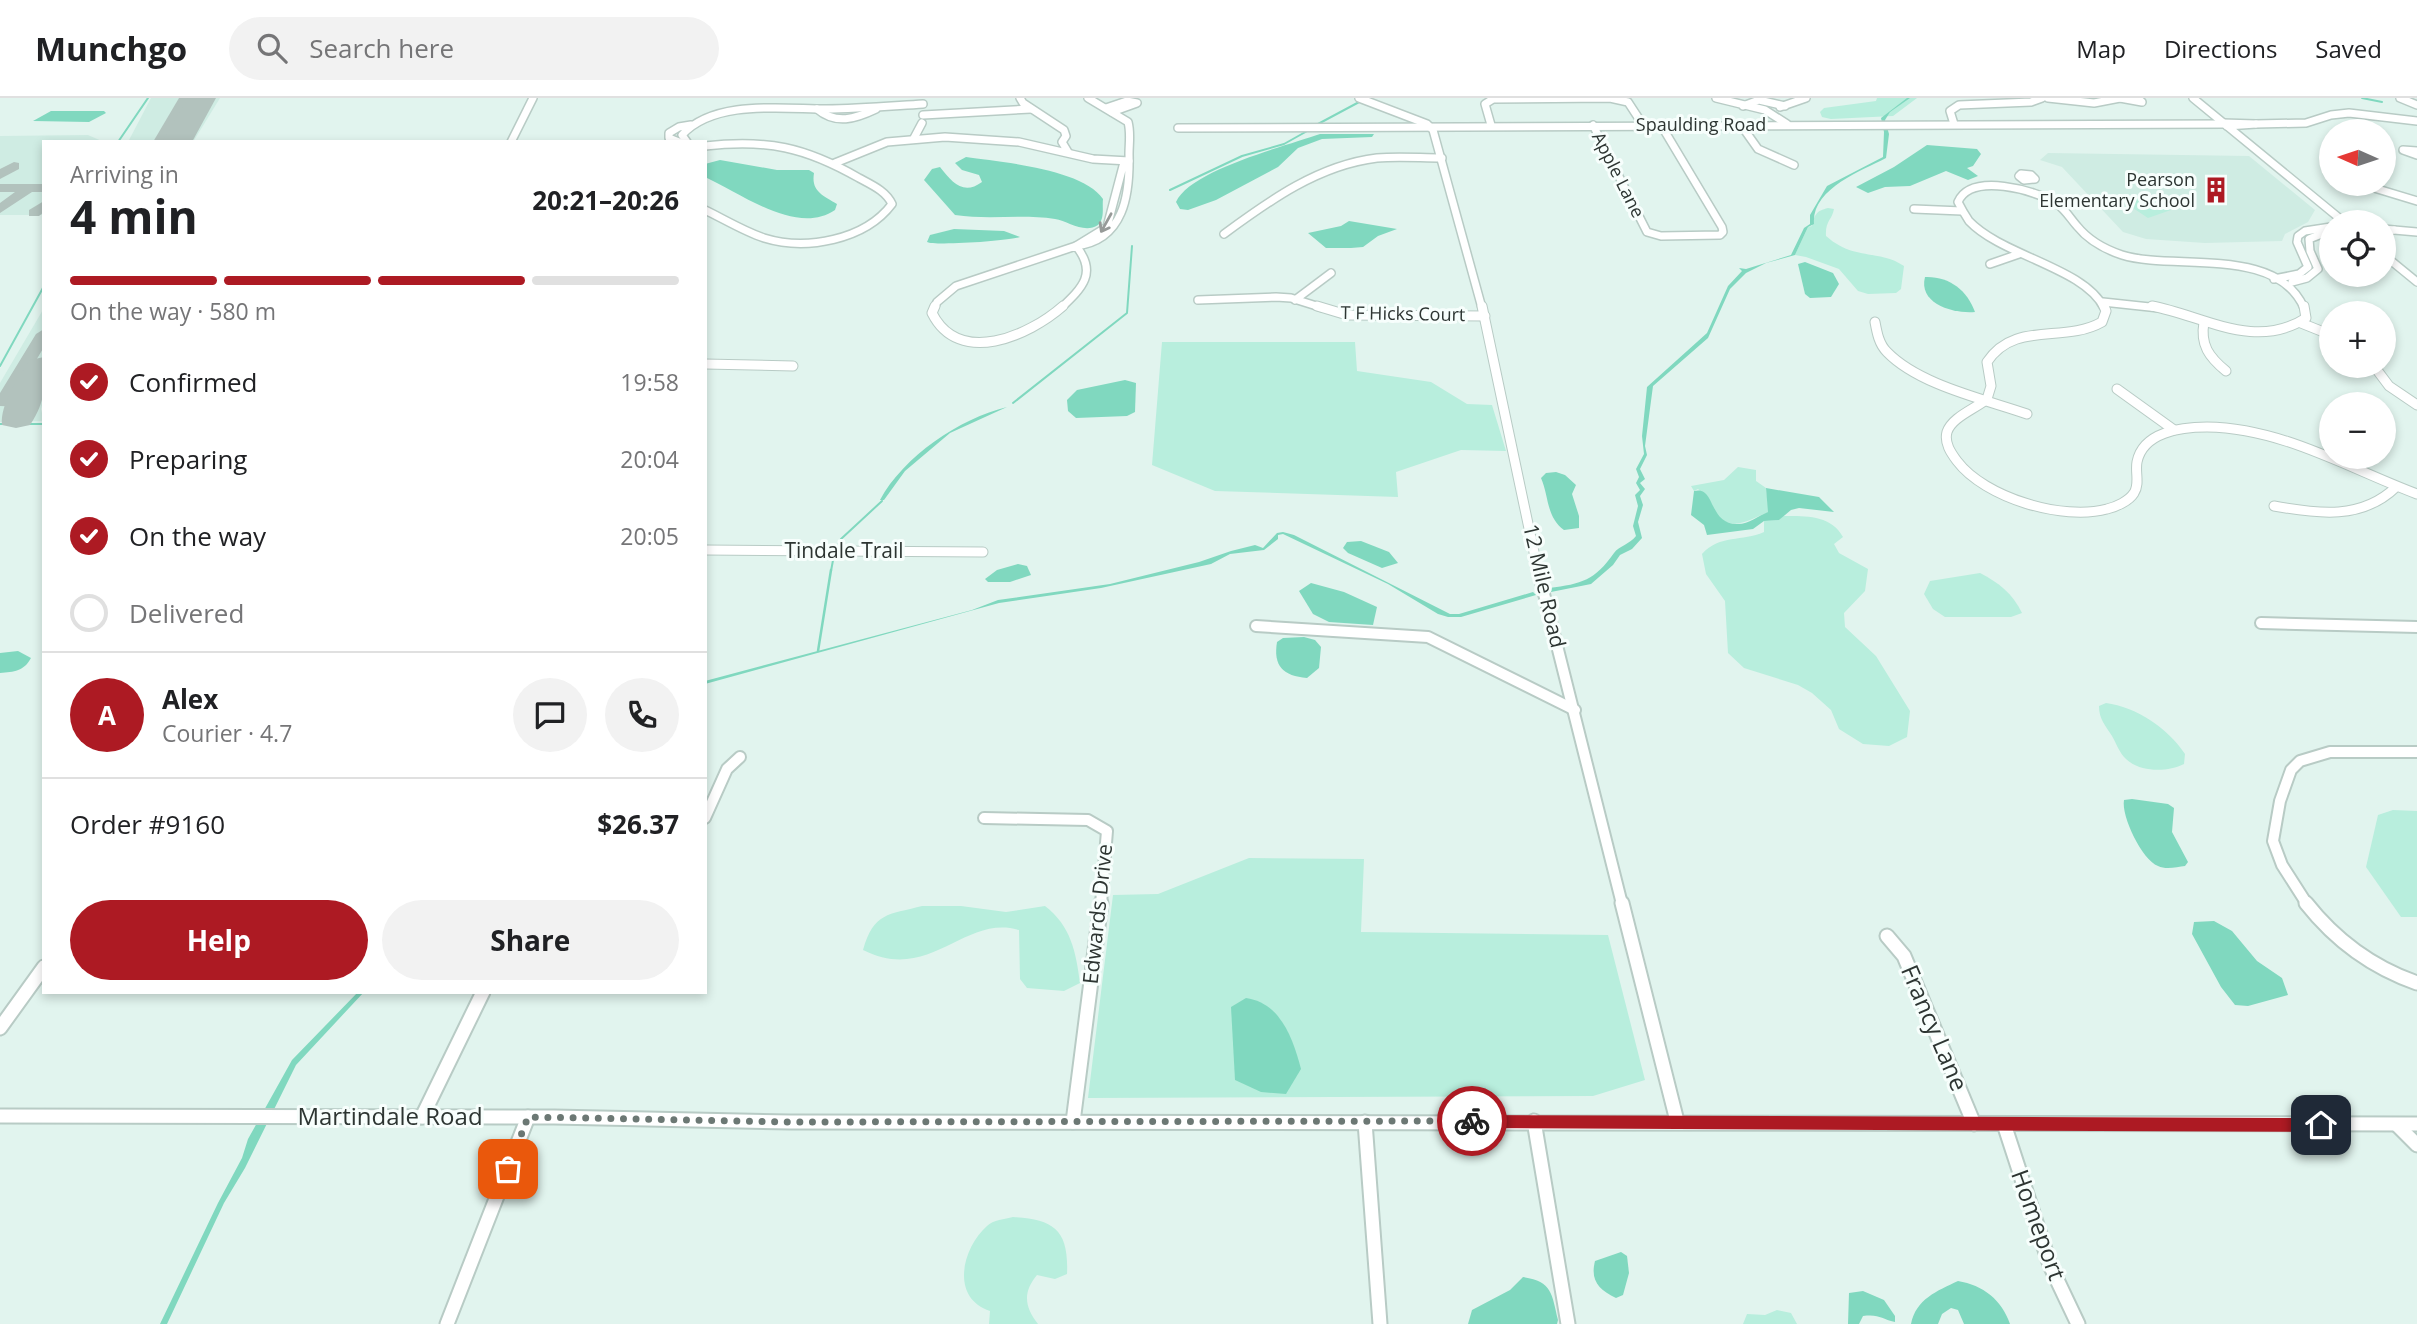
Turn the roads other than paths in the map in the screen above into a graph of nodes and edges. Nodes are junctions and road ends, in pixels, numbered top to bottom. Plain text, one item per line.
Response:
1 (533, 98) edge
2 (1088, 98) edge
3 (1359, 98) edge
4 (1716, 98) edge
5 (1807, 98) edge
6 (2042, 98) edge
7 (2048, 98) edge
8 (2120, 98) edge
9 (2137, 98) edge
10 (2193, 98) edge
11 (2400, 98) edge
12 (1628, 99) edge
13 (923, 101) edge
14 (1021, 101) edge
15 (2417, 105) edge
16 (881, 106) junction
17 (1743, 106) junction
18 (1785, 106) junction
19 (817, 109) junction
20 (1031, 109) junction
21 (1012, 110) junction
22 (1767, 111) junction
23 (922, 119) junction
24 (2417, 121) edge
25 (1954, 124) junction
26 (2225, 124) junction
27 (691, 125) junction
28 (1429, 125) junction
29 (1491, 125) junction
30 (1593, 125) junction
31 (1643, 125) junction
32 (1661, 125) junction
33 (1741, 125) junction
34 (1788, 125) junction
35 (1178, 128) dead end
36 (914, 138) junction
37 (922, 138) junction
38 (512, 140) edge
39 (674, 140) edge
40 (686, 140) edge
41 (1062, 142) junction
42 (707, 146) edge
43 (1046, 147) junction
44 (1068, 152) junction
45 (1442, 160) junction
46 (1129, 161) junction
47 (835, 163) junction
48 (1794, 165) dead end
49 (2025, 180) dead end
50 (2022, 190) junction
51 (2396, 195) edge
52 (2417, 201) edge
53 (1914, 209) dead end
54 (2329, 210) edge
55 (707, 211) edge
56 (1962, 211) junction
57 (2396, 230) edge
58 (2318, 231) joint
59 (2417, 232) edge
60 (1224, 234) dead end
61 (1076, 246) junction
62 (2300, 250) junction
63 (2310, 251) junction
64 (2019, 254) junction
65 (1990, 264) dead end
66 (2396, 265) edge
67 (2308, 267) junction
68 (2318, 269) junction
69 (1331, 273) dead end
70 (2299, 274) junction
71 (2307, 278) junction
72 (2274, 279) junction
73 (2417, 282) edge
74 (2282, 284) junction
75 (1198, 300) dead end
76 (1295, 300) junction
77 (2103, 302) junction
78 (1485, 316) junction
79 (1875, 322) dead end
80 (2204, 322) junction
81 (2301, 323) junction
82 (2319, 330) edge
83 (707, 364) edge
84 (793, 366) dead end
85 (2226, 371) dead end
86 (2383, 378) edge
87 (2117, 389) dead end
88 (1987, 399) junction
89 (2417, 405) edge
90 (2026, 414) dead end
91 (2174, 430) junction
92 (2319, 452) edge
93 (2356, 469) edge
94 (2396, 487) junction
95 (2417, 494) edge
96 (2274, 506) dead end
97 (707, 550) edge
98 (984, 552) dead end
99 (2261, 623) dead end
100 (1256, 626) dead end
101 (2417, 626) edge
102 (1575, 710) junction
103 (2417, 752) edge
104 (740, 757) dead end
105 (707, 814) edge
106 (984, 818) dead end
107 (1887, 936) dead end
108 (42, 970) edge
109 (2417, 983) edge
110 (483, 994) edge
111 (0, 1028) edge
112 (0, 1116) edge
113 (422, 1117) junction
114 (528, 1117) junction
115 (1534, 1121) junction
116 (1677, 1121) junction
117 (1073, 1122) junction
118 (1365, 1122) junction
119 (1974, 1124) junction
120 (2004, 1124) junction
121 (2417, 1124) edge
122 (2397, 1125) junction
123 (2417, 1145) edge
124 (447, 1324) edge
125 (1381, 1324) edge
126 (1568, 1324) edge
127 (2078, 1324) edge

1 - 38 street
2 - 46 street
3 - 28 street
4 - 17 street
5 - 18 street
6 - 25 street
7 - 8 street
8 - 9 street
10 - 26 street
11 - 15 street
12 - 29 street
12 - 31 street
13 - 16 street
13 - 23 street
14 - 20 street
14 - 21 street
16 - 19 street
16 - 19 street
17 - 18 street
17 - 22 street
18 - 22 street
19 - 27 street
20 - 21 street
20 - 41 street
21 - 23 street
22 - 34 street
23 - 36 street
23 - 37 street
24 - 26 street, Spaulding Road
25 - 26 street, Spaulding Road
25 - 34 street, Spaulding Road
26 - 54 street
27 - 39 street
27 - 40 street
28 - 29 street, Spaulding Road
28 - 35 street, Spaulding Road
28 - 45 street, 12 Mile Road
29 - 30 street, Spaulding Road
30 - 31 street, Spaulding Road
30 - 32 street, Apple Lane
31 - 32 street, Spaulding Road
32 - 33 street, Spaulding Road
33 - 34 street, Spaulding Road
33 - 48 street
36 - 37 street
36 - 47 street
37 - 43 street
41 - 43 street
41 - 44 street
42 - 47 street
43 - 44 street
44 - 46 street
45 - 60 street
45 - 78 street, 12 Mile Road
46 - 61 street
47 - 55 street
49 - 50 street
50 - 56 street
50 - 72 street
51 - 52 street
53 - 56 street
56 - 64 street
57 - 59 street
58 - 62 street
58 - 63 street
61 - 61 street
62 - 63 street
62 - 67 street
63 - 68 street
64 - 65 street
64 - 77 street
66 - 73 street
67 - 68 street
67 - 70 street
68 - 71 street
69 - 76 street
70 - 71 street
70 - 72 street
71 - 74 street
72 - 74 street
74 - 81 street
75 - 76 street, T F Hicks Court
76 - 78 street, T F Hicks Court
77 - 80 street
77 - 88 street
78 - 102 street, 12 Mile Road
79 - 88 street
80 - 81 street
80 - 85 street
81 - 82 street
83 - 84 street
86 - 89 street
87 - 91 street
88 - 90 street
88 - 91 street
91 - 92 street
93 - 94 street
94 - 95 street
94 - 96 street
97 - 98 street, Tindale Trail
99 - 101 street
100 - 102 street
102 - 116 street, 12 Mile Road
103 - 109 street
104 - 105 street
106 - 117 street, Edwards Drive
107 - 119 street, Francy Lane
108 - 111 street
110 - 113 street
112 - 113 street, Martindale Road
113 - 114 street, Martindale Road
114 - 117 street, Martindale Road
114 - 124 street
115 - 116 street, Martindale Road
115 - 118 street, Martindale Road
115 - 126 street
116 - 119 street, Martindale Road
117 - 118 street, Martindale Road
118 - 125 street
119 - 120 street, Martindale Road
120 - 122 street, Martindale Road
120 - 127 street, Homeport
121 - 122 street, Martindale Road
122 - 123 street

